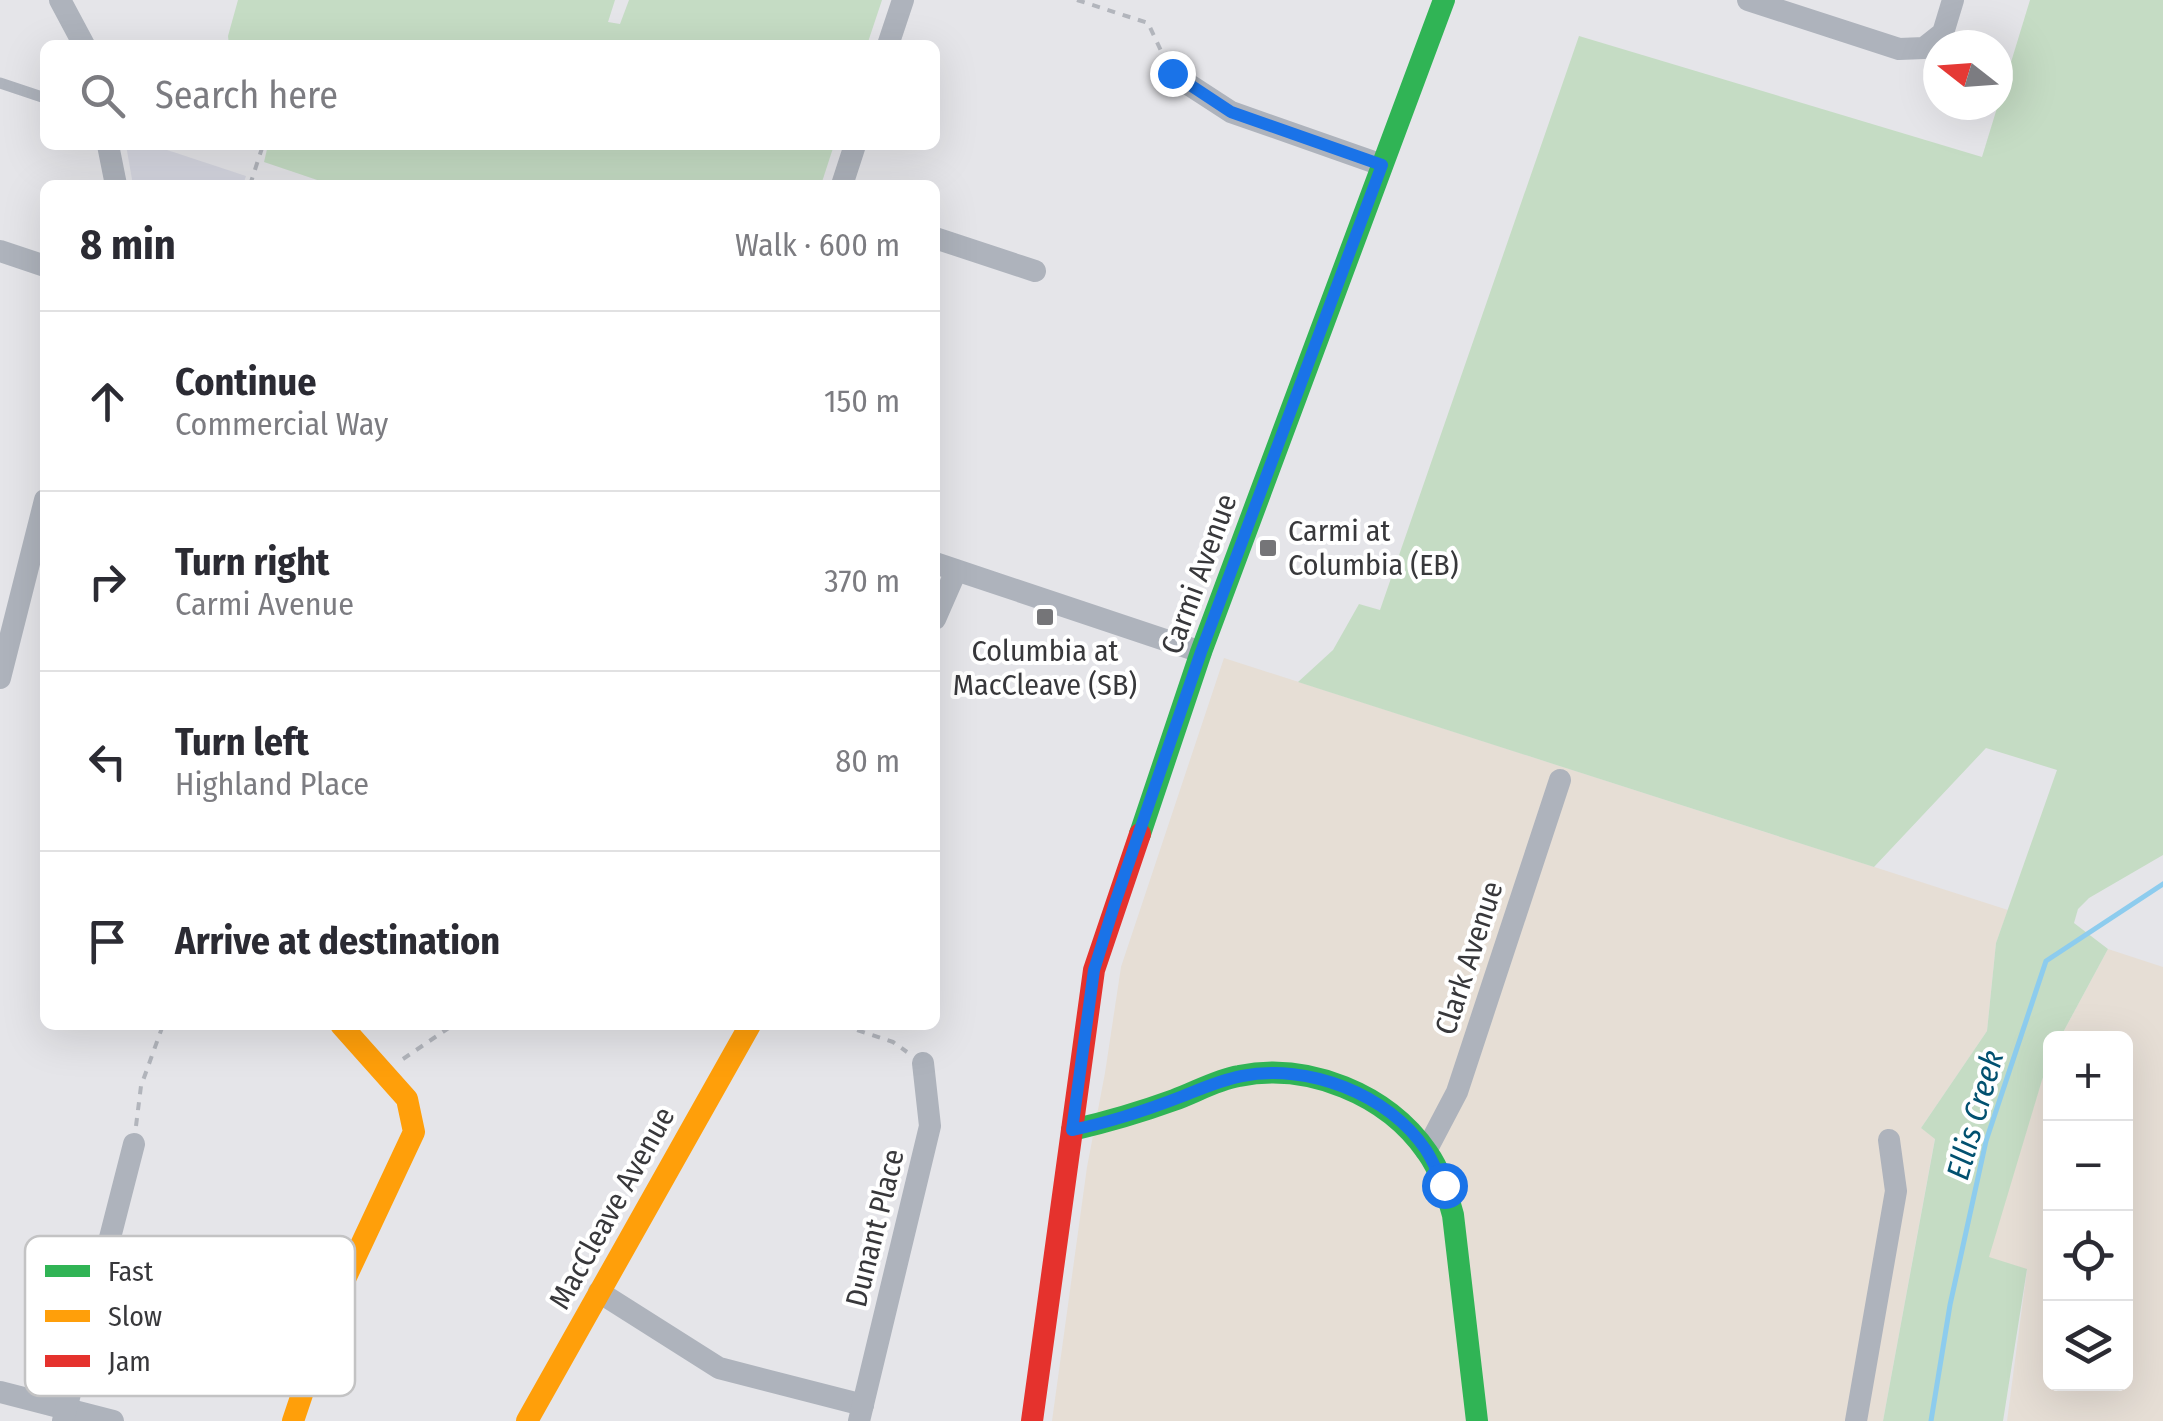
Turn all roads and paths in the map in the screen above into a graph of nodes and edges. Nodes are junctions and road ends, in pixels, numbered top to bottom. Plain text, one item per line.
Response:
1 (60, 0) edge
2 (904, 0) edge
3 (1077, 0) edge
4 (1444, 0) edge
5 (1748, 0) edge
6 (1953, 0) edge
7 (81, 40) edge
8 (890, 40) edge
9 (1172, 73) joint
10 (0, 83) edge
11 (40, 96) edge
12 (109, 150) edge
13 (261, 150) edge
14 (853, 150) edge
15 (1382, 165) junction
16 (115, 180) edge
17 (252, 180) edge
18 (844, 180) edge
19 (940, 240) edge
20 (0, 251) edge
21 (40, 264) edge
22 (1035, 271) dead end
23 (40, 520) edge
24 (946, 567) edge
25 (940, 596) edge
26 (1201, 652) junction
27 (0, 678) edge
28 (1560, 780) dead end
29 (161, 1030) edge
30 (346, 1030) edge
31 (446, 1030) edge
32 (746, 1030) edge
33 (857, 1030) edge
34 (923, 1063) joint
35 (384, 1072) junction
36 (1072, 1130) junction
37 (1889, 1140) dead end
38 (134, 1144) joint
39 (1426, 1151) junction
40 (111, 1236) edge
41 (355, 1258) edge
42 (599, 1292) junction
43 (0, 1392) edge
44 (301, 1396) edge
45 (861, 1413) edge
46 (65, 1415) edge
47 (113, 1421) edge
48 (293, 1421) edge
49 (527, 1421) edge
50 (1032, 1421) edge
51 (1477, 1421) edge
52 (1856, 1421) edge

1 - 7 street
2 - 8 street
3 - 9 path
4 - 15 street, Carmi Avenue
5 - 6 street
9 - 15 street
10 - 11 lane
12 - 16 street
13 - 17 path
14 - 18 street
15 - 26 street, Carmi Avenue
19 - 22 street
20 - 21 street
23 - 27 street
24 - 25 street
24 - 26 street
26 - 36 street, Carmi Avenue
28 - 39 street, Clark Avenue
29 - 38 path
30 - 35 street
31 - 35 path
32 - 42 street, MacCleave Avenue
33 - 34 path
34 - 45 street, Dunant Place
35 - 41 street
36 - 39 street
36 - 50 street, Carmi Avenue
37 - 52 street
38 - 40 street
39 - 51 street
42 - 45 street
42 - 49 street, MacCleave Avenue
43 - 46 street
44 - 48 street
46 - 47 street

